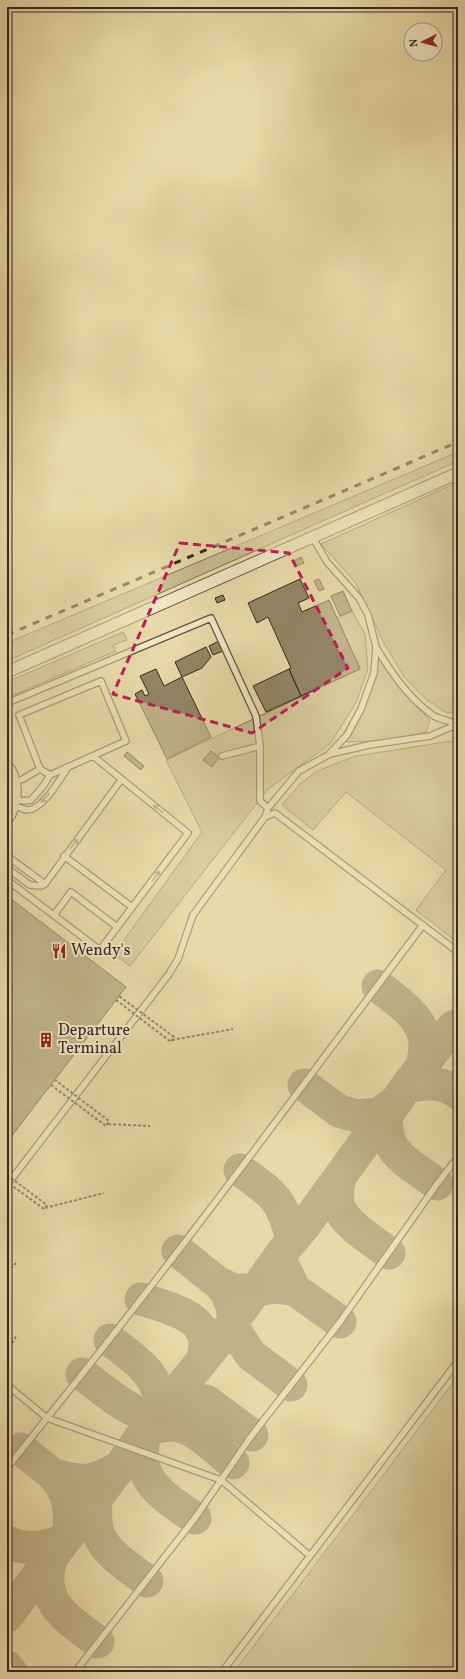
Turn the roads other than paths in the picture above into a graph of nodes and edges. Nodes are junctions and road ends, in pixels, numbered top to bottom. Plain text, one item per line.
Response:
1 (458, 473) edge
2 (313, 538) junction
3 (376, 647) junction
4 (7, 672) edge
5 (7, 703) edge
6 (458, 724) edge
7 (260, 746) junction
8 (330, 754) junction
9 (93, 756) junction
10 (222, 756) dead end
11 (68, 766) junction
12 (40, 769) junction
13 (50, 775) junction
14 (121, 780) junction
15 (10, 794) edge
16 (268, 808) junction
17 (265, 817) junction
18 (7, 856) edge
19 (64, 856) junction
20 (7, 868) edge
21 (7, 880) edge
22 (45, 884) junction
23 (132, 907) junction
24 (54, 915) junction
25 (424, 925) junction
26 (117, 927) junction
27 (458, 952) edge
28 (458, 1157) edge
29 (7, 1183) edge
30 (458, 1361) edge
31 (7, 1385) edge
32 (47, 1418) junction
33 (7, 1468) edge
34 (221, 1480) junction
35 (309, 1555) junction
36 (75, 1672) edge
37 (222, 1672) edge

1 - 2 street
2 - 3 lane
2 - 4 street
3 - 6 lane
3 - 8 lane
5 - 7 lane
6 - 8 lane
7 - 10 lane
7 - 16 lane
8 - 16 lane
9 - 11 lane
9 - 12 lane
9 - 14 lane
11 - 13 lane
11 -> 15 lane
12 - 13 lane
12 - 15 lane
13 - 15 lane
19 -> 14 lane
23 -> 14 lane
16 - 17 lane
17 - 25 lane
17 - 29 lane
18 - 22 lane
19 - 22 lane
19 - 23 lane
20 - 22 lane
21 - 24 lane
23 - 26 lane
24 - 26 lane
24 - 26 lane
25 - 27 lane
25 - 32 lane
28 - 34 lane
30 - 35 lane
31 - 32 lane
32 - 33 lane
32 - 34 lane
34 - 35 lane
34 - 36 lane
35 - 37 lane

